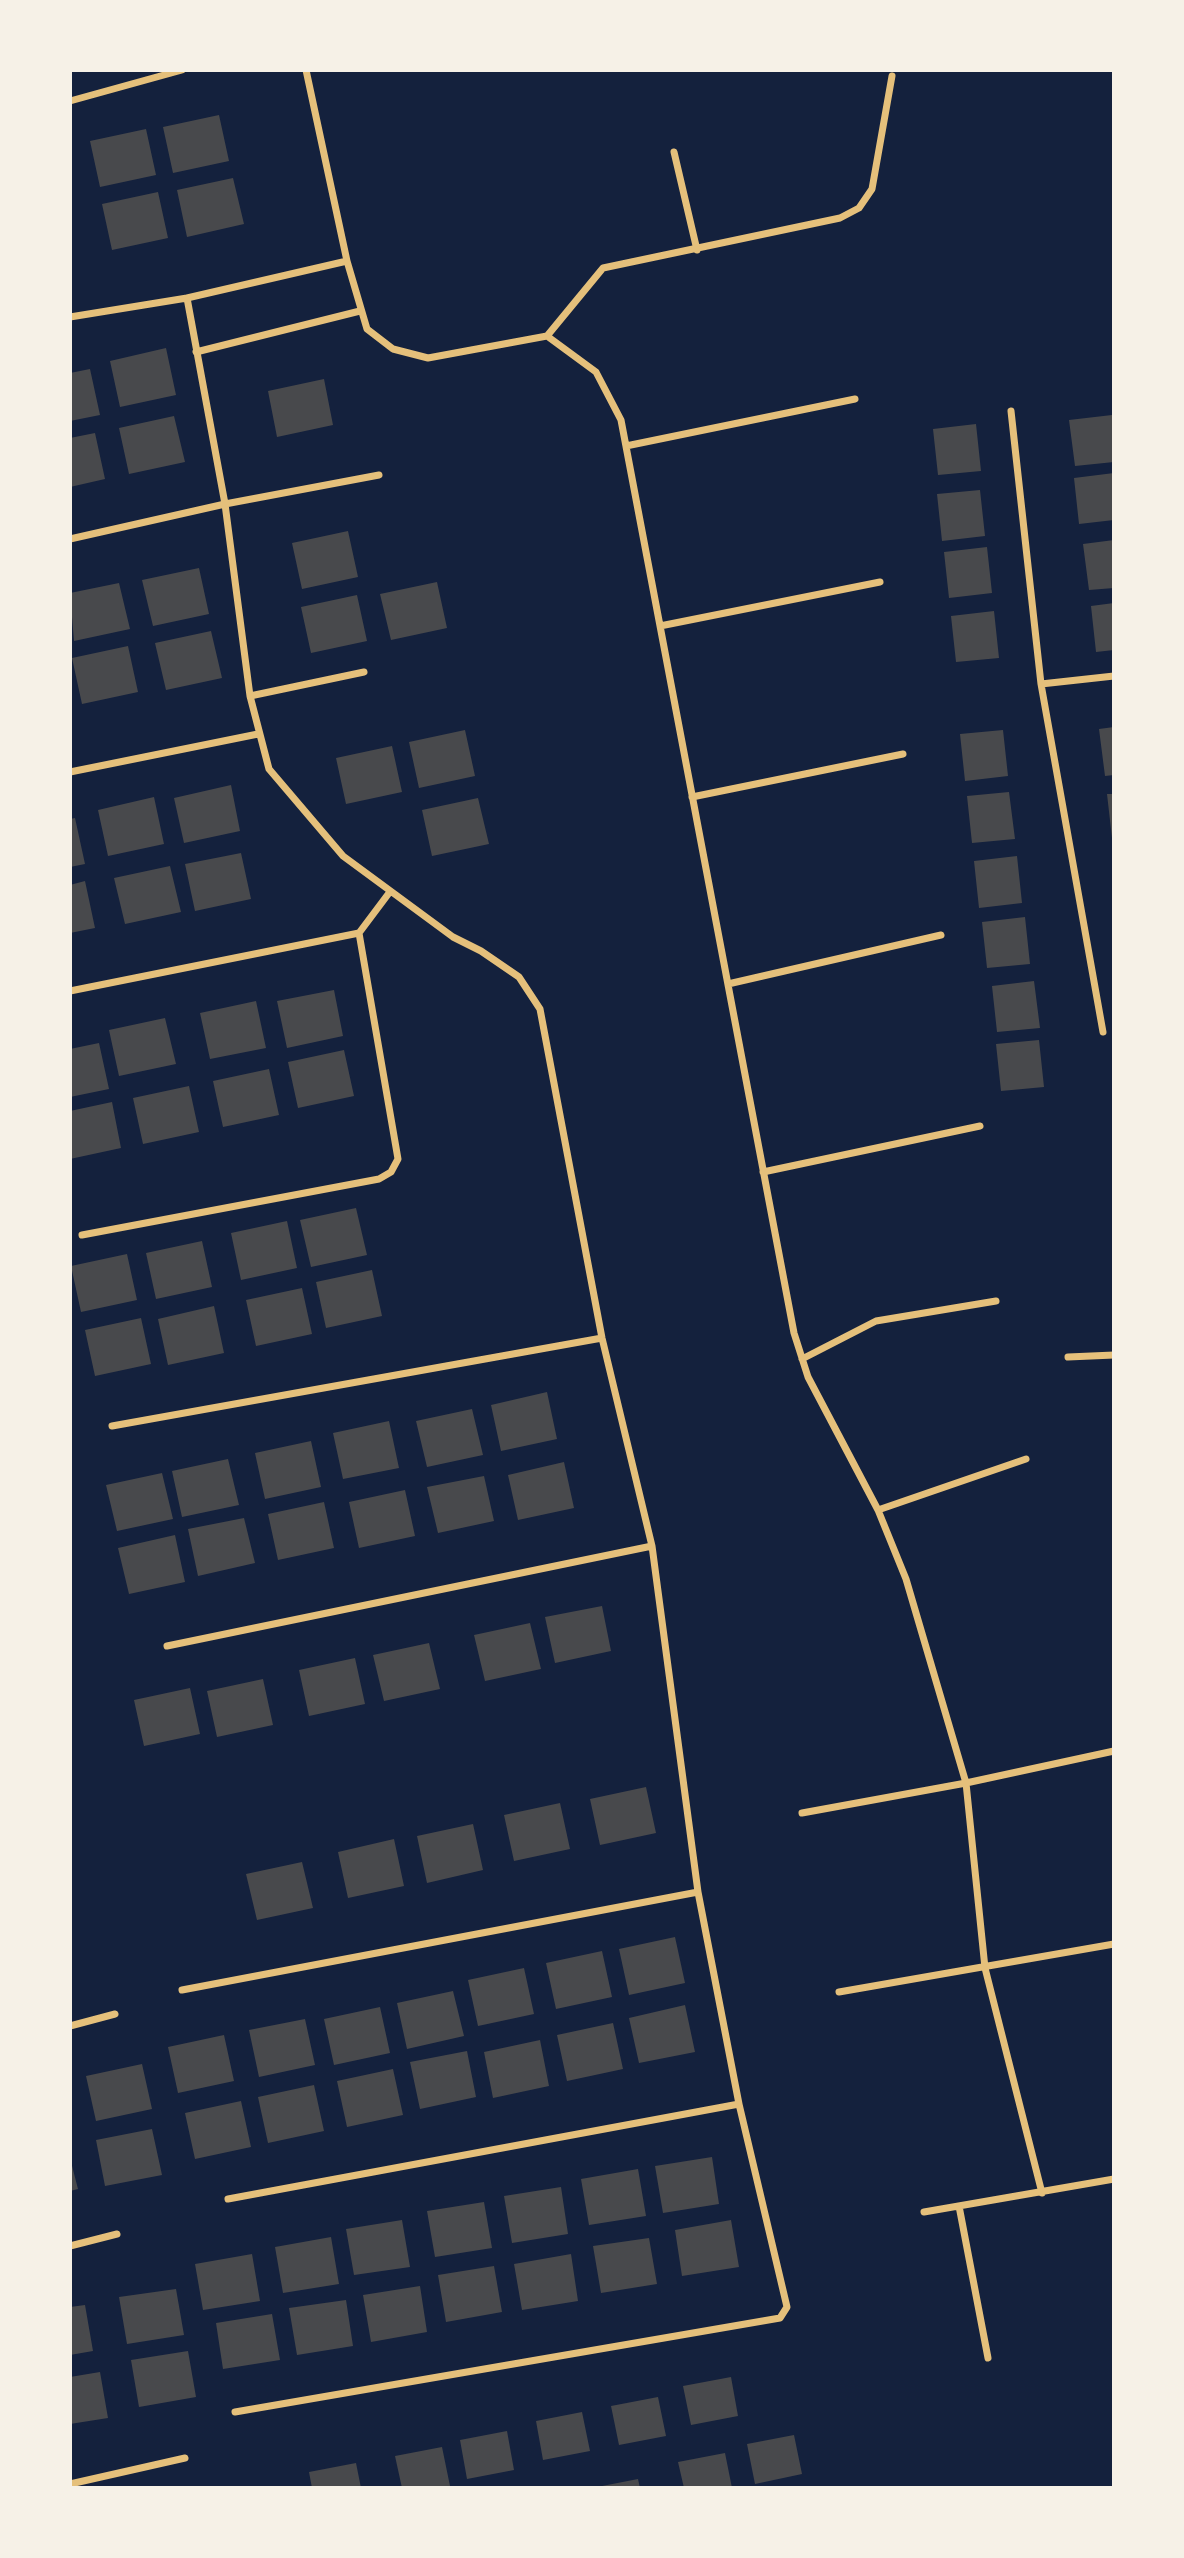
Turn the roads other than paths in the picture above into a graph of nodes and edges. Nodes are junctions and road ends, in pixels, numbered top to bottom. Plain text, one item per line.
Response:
1 (182, 70) edge
2 (306, 70) edge
3 (892, 76) dead end
4 (70, 101) edge
5 (674, 152) dead end
6 (697, 250) junction
7 (347, 261) junction
8 (187, 299) junction
9 (360, 311) junction
10 (70, 317) edge
11 (547, 336) junction
12 (196, 352) junction
13 (855, 399) dead end
14 (1011, 411) dead end
15 (625, 446) junction
16 (379, 475) dead end
17 (225, 504) junction
18 (70, 539) edge
19 (880, 582) dead end
20 (660, 626) junction
21 (364, 672) dead end
22 (1114, 676) edge
23 (1041, 684) junction
24 (250, 696) junction
25 (258, 734) junction
26 (903, 754) dead end
27 (70, 772) edge
28 (692, 797) junction
29 (389, 893) junction
30 (359, 933) junction
31 (941, 935) dead end
32 (728, 984) junction
33 (70, 991) edge
34 (1103, 1032) dead end
35 (980, 1126) dead end
36 (763, 1172) junction
37 (82, 1235) dead end
38 (996, 1301) dead end
39 (602, 1338) junction
40 (1114, 1355) edge
41 (1069, 1357) dead end
42 (802, 1359) junction
43 (112, 1426) dead end
44 (1026, 1459) dead end
45 (878, 1510) junction
46 (652, 1546) junction
47 (167, 1646) dead end
48 (1114, 1751) edge
49 (966, 1783) junction
50 (802, 1813) dead end
51 (698, 1892) junction
52 (1114, 1944) edge
53 (985, 1968) junction
54 (182, 1990) dead end
55 (839, 1992) dead end
56 (115, 2014) dead end
57 (70, 2026) edge
58 (739, 2104) junction
59 (1114, 2179) edge
60 (1042, 2193) junction
61 (228, 2199) dead end
62 (959, 2206) junction
63 (924, 2213) dead end
64 (117, 2234) dead end
65 (70, 2246) edge
66 (988, 2358) dead end
67 (235, 2412) dead end
68 (185, 2458) dead end
69 (70, 2484) edge

1 - 4 street
2 - 7 street
3 - 6 street
5 - 6 street
6 - 11 street
7 - 8 street
7 - 9 street
8 - 10 street
8 - 12 street
9 - 11 street
9 - 12 street
11 - 15 street
12 - 17 street
13 - 15 street
14 - 23 street
15 - 20 street
16 - 17 street
17 - 18 street
17 - 24 street
19 - 20 street
20 - 28 street
21 - 24 street
22 - 23 street
23 - 34 street
24 - 25 street
25 - 27 street
25 - 29 street
26 - 28 street
28 - 32 street
29 - 30 street
29 - 39 street
30 - 33 street
30 - 37 street
31 - 32 street
32 - 36 street
35 - 36 street
36 - 42 street
38 - 42 street
39 - 43 street
39 - 46 street
40 - 41 street
42 - 45 street
44 - 45 street
45 - 49 street
46 - 47 street
46 - 51 street
48 - 49 street
49 - 50 street
49 - 53 street
51 - 54 street
51 - 58 street
52 - 53 street
53 - 55 street
53 - 60 street
56 - 57 street
58 - 61 street
58 - 67 street
59 - 60 street
60 - 62 street
62 - 63 street
62 - 66 street
64 - 65 street
68 - 69 street

